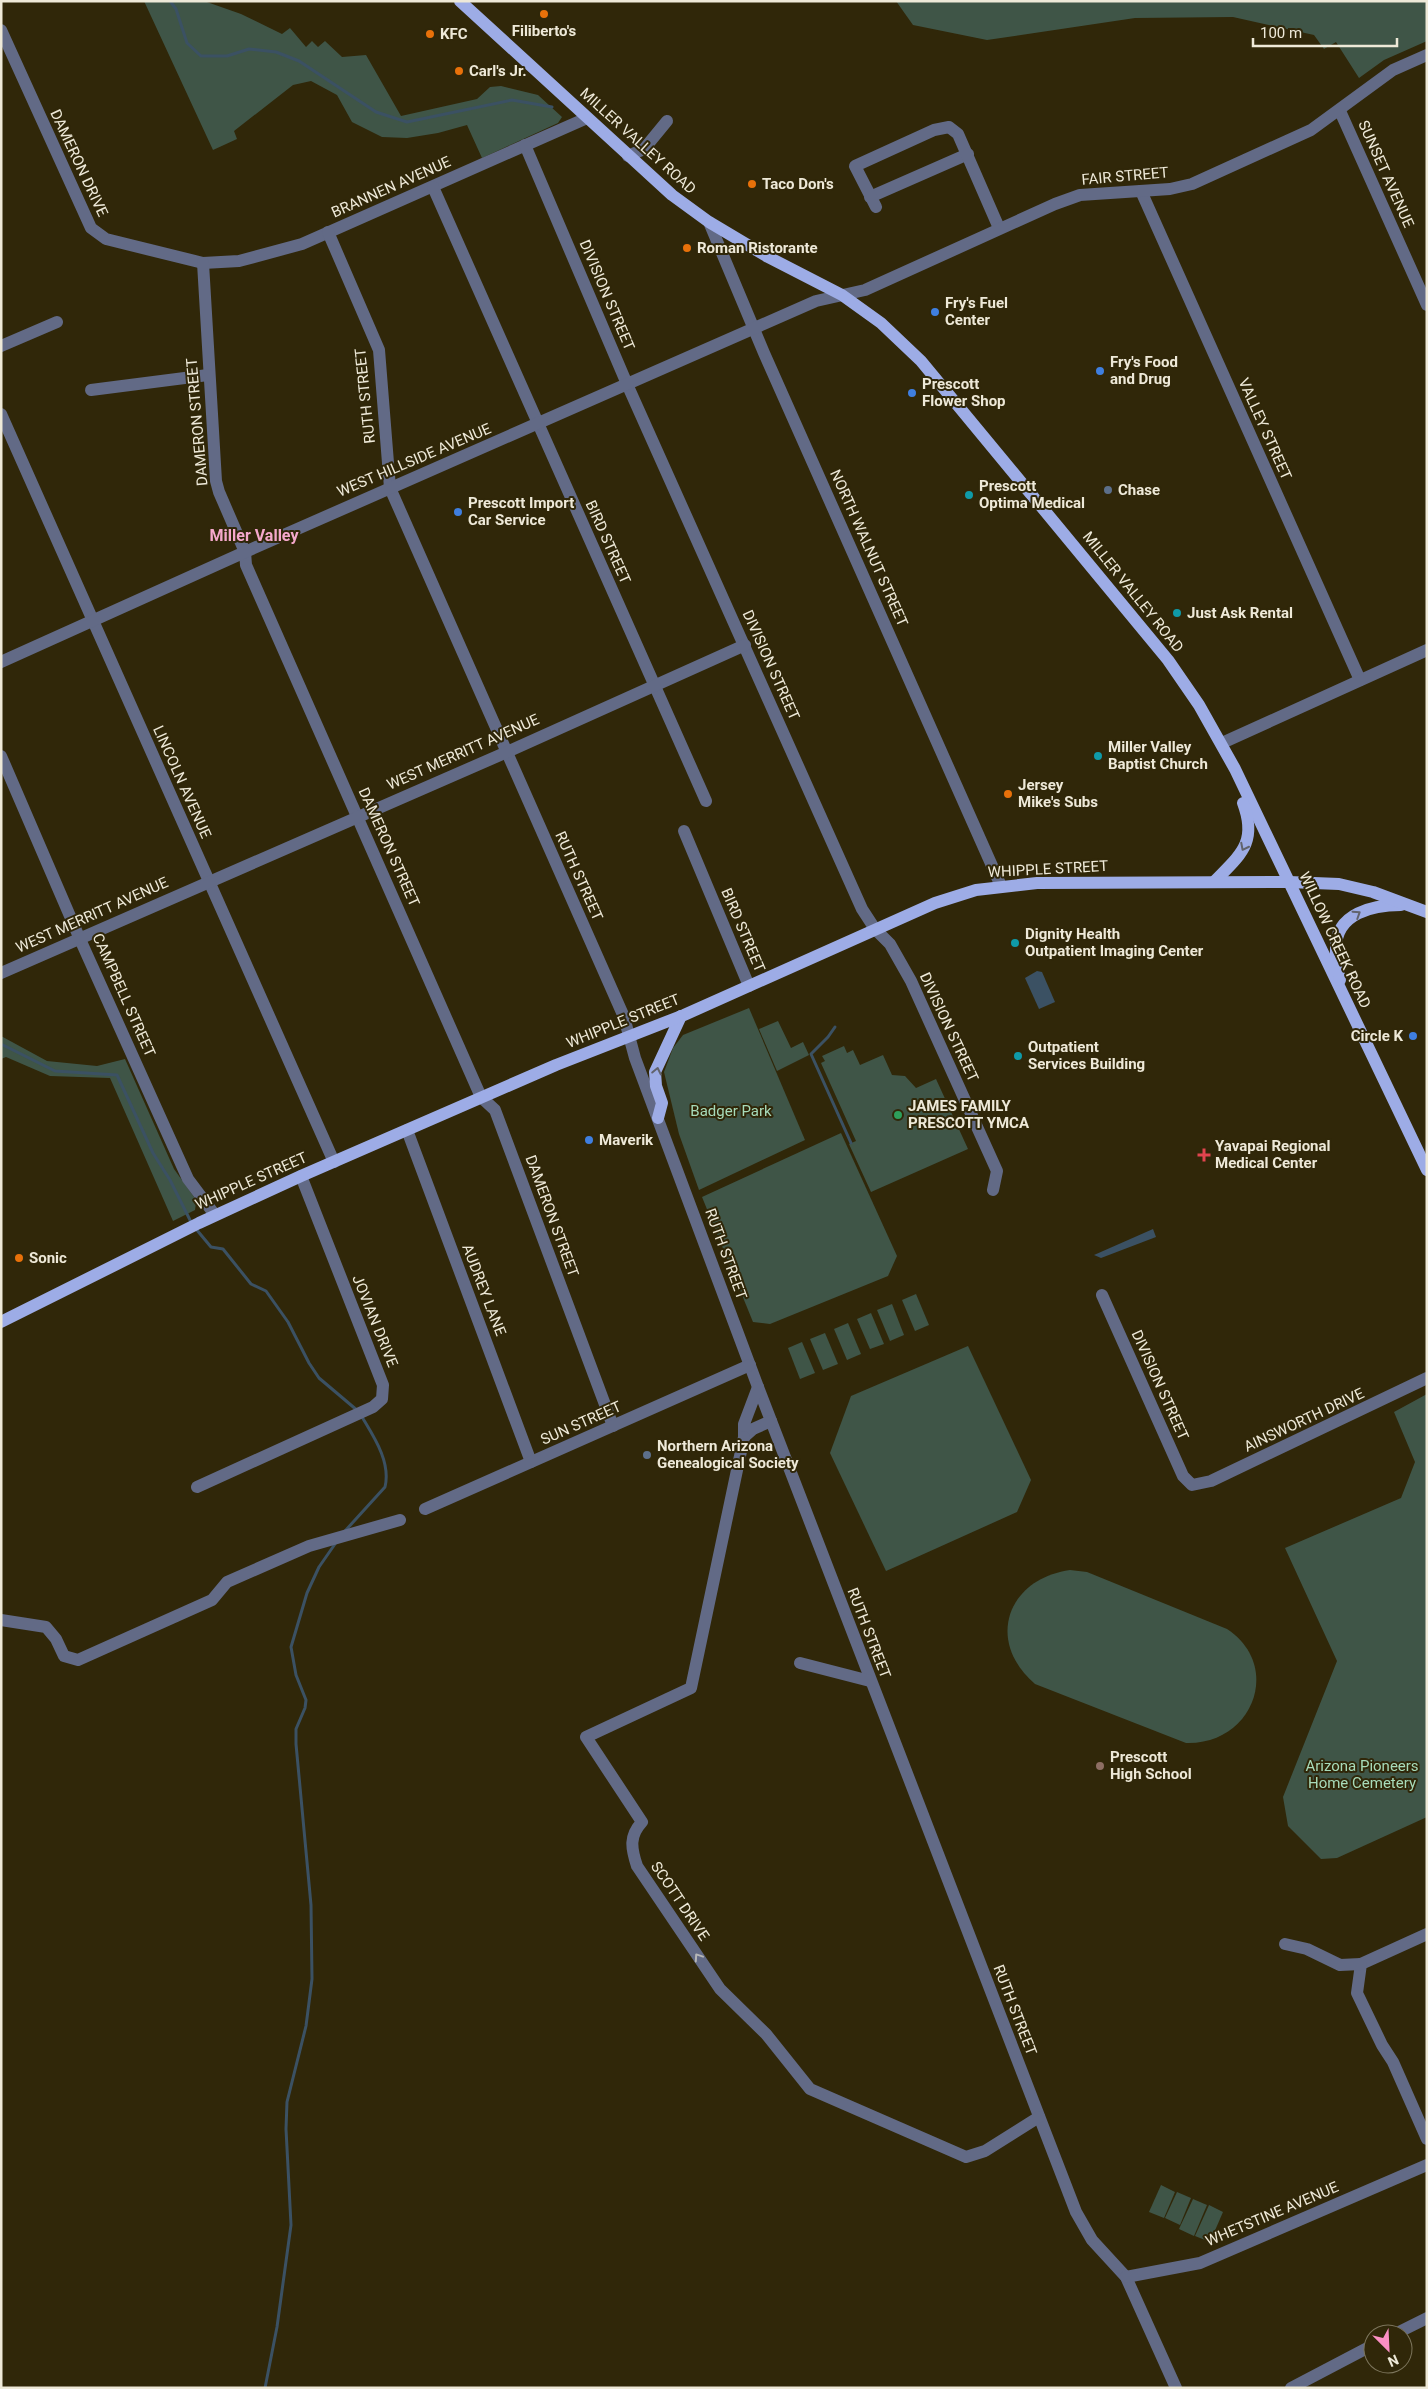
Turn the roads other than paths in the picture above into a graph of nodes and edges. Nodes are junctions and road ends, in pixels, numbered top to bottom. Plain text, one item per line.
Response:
1 (460, 1) edge
2 (1, 30) edge
3 (1427, 55) edge
4 (1340, 111) junction
5 (587, 118) junction
6 (667, 122) dead end
7 (525, 145) junction
8 (968, 154) junction
9 (628, 156) junction
10 (433, 187) junction
11 (1141, 191) junction
12 (709, 222) junction
13 (999, 228) junction
14 (328, 232) junction
15 (203, 263) junction
16 (842, 295) junction
17 (1427, 305) edge
18 (57, 322) dead end
19 (754, 328) junction
20 (1, 346) edge
21 (208, 375) junction
22 (627, 384) junction
23 (92, 390) dead end
24 (1, 414) edge
25 (538, 424) junction
26 (390, 488) junction
27 (244, 552) junction
28 (94, 621) junction
29 (745, 645) junction
30 (1427, 650) edge
31 (1, 662) edge
32 (1360, 680) junction
33 (654, 684) junction
34 (1222, 743) junction
35 (506, 752) junction
36 (1, 756) edge
37 (1242, 784) junction
38 (706, 801) dead end
39 (357, 816) junction
40 (684, 831) dead end
41 (1278, 858) joint
42 (208, 882) junction
43 (1214, 882) junction
44 (1289, 882) junction
45 (1001, 886) junction
46 (1414, 906) junction
47 (1427, 912) edge
48 (875, 929) junction
49 (79, 937) junction
50 (1, 973) edge
51 (748, 986) junction
52 (1341, 990) junction
53 (681, 1016) junction
54 (629, 1036) junction
55 (481, 1097) junction
56 (658, 1118) junction
57 (407, 1130) junction
58 (334, 1162) junction
59 (1427, 1170) edge
60 (300, 1176) junction
61 (993, 1190) dead end
62 (215, 1215) junction
63 (1102, 1295) dead end
64 (1, 1322) edge
65 (750, 1365) junction
66 (1427, 1378) edge
67 (758, 1387) junction
68 (771, 1421) junction
69 (613, 1426) junction
70 (744, 1437) junction
71 (531, 1462) junction
72 (1192, 1485) joint
73 (197, 1487) dead end
74 (425, 1509) dead end
75 (400, 1520) dead end
76 (1, 1620) edge
77 (800, 1663) dead end
78 (870, 1681) junction
79 (1427, 1934) edge
80 (1285, 1944) dead end
81 (1361, 1964) junction
82 (1039, 2117) junction
83 (1427, 2139) edge
84 (1427, 2165) edge
85 (1126, 2277) junction
86 (1427, 2318) edge
87 (1413, 2325) edge
88 (1363, 2351) edge
89 (1176, 2388) edge
90 (1291, 2388) edge

1 - 5 main road, MILLER VALLEY ROAD
2 - 15 street, DAMERON DRIVE
3 - 4 street, FAIR STREET
4 - 11 street, FAIR STREET
4 - 17 street, SUNSET AVENUE
5 - 7 street, BRANNEN AVENUE
5 - 9 main road, MILLER VALLEY ROAD
6 - 9 street
7 - 10 street, BRANNEN AVENUE
7 - 22 street, DIVISION STREET
8 - 8 street
8 - 13 street
9 - 12 main road, MILLER VALLEY ROAD
10 - 14 street, BRANNEN AVENUE
10 - 25 street, BIRD STREET
11 - 13 street, FAIR STREET
11 - 32 street, VALLEY STREET
12 - 16 main road, MILLER VALLEY ROAD
12 - 19 street, NORTH WALNUT STREET
13 - 16 street, FAIR STREET
14 - 15 street, BRANNEN AVENUE
14 - 26 street, RUTH STREET
15 - 21 street, DAMERON STREET
16 - 19 street, WEST HILLSIDE AVENUE
16 - 34 main road, MILLER VALLEY ROAD
18 - 20 street
19 - 22 street, WEST HILLSIDE AVENUE
19 - 45 street, NORTH WALNUT STREET
21 - 23 street
21 - 27 street, DAMERON STREET
22 - 25 street, WEST HILLSIDE AVENUE
22 - 29 street, DIVISION STREET
24 - 28 street, LINCOLN AVENUE
25 - 26 street, WEST HILLSIDE AVENUE
25 - 33 street, BIRD STREET
26 - 27 street, WEST HILLSIDE AVENUE
26 - 35 street, RUTH STREET
27 - 28 street, WEST HILLSIDE AVENUE
27 - 39 street, DAMERON STREET
28 - 31 street, WEST HILLSIDE AVENUE
28 - 42 street, LINCOLN AVENUE
29 - 33 street, WEST MERRITT AVENUE
29 - 48 street, DIVISION STREET
30 - 32 street
32 - 34 street
33 - 35 street, WEST MERRITT AVENUE
33 - 38 street, BIRD STREET
34 - 37 main road, MILLER VALLEY ROAD
35 - 39 street, WEST MERRITT AVENUE
35 - 54 street, RUTH STREET
36 - 49 street, CAMPBELL STREET
37 - 41 main road, MILLER VALLEY ROAD
37 -> 43 main road
39 - 42 street, WEST MERRITT AVENUE
39 - 55 street, DAMERON STREET
40 - 51 street, BIRD STREET
41 - 44 main road, WILLOW CREEK ROAD
42 - 49 street, WEST MERRITT AVENUE
42 - 58 street, LINCOLN AVENUE
43 - 44 main road, WHIPPLE STREET
43 - 45 main road, WHIPPLE STREET
44 - 46 main road, WHIPPLE STREET
44 - 52 main road, WILLOW CREEK ROAD
45 - 48 main road, WHIPPLE STREET
46 - 47 main road, WHIPPLE STREET
52 -> 46 main road
48 - 51 main road, WHIPPLE STREET
48 - 61 street, DIVISION STREET
49 - 50 street, WEST MERRITT AVENUE
49 - 62 street, CAMPBELL STREET
51 - 53 main road, WHIPPLE STREET
52 - 59 main road, WILLOW CREEK ROAD
53 - 54 main road, WHIPPLE STREET
56 -> 53 main road
54 - 55 main road, WHIPPLE STREET
54 - 56 street, RUTH STREET
55 - 57 main road, WHIPPLE STREET
55 - 69 street, DAMERON STREET
56 - 65 street, RUTH STREET
57 - 58 main road, WHIPPLE STREET
57 - 71 street, AUDREY LANE
58 - 60 main road, WHIPPLE STREET
60 - 62 main road, WHIPPLE STREET
60 - 73 street, JOVIAN DRIVE
62 - 64 main road, WHIPPLE STREET
63 - 72 street, DIVISION STREET
65 - 67 street, RUTH STREET
65 - 69 street, SUN STREET
66 - 72 street, AINSWORTH DRIVE
67 - 68 street, RUTH STREET
67 - 70 street, SCOTT DRIVE
68 - 70 street
68 - 78 street, RUTH STREET
69 - 71 street, SUN STREET
82 -> 70 street, SCOTT DRIVE
71 - 74 street, SUN STREET
75 - 76 street
77 - 78 street
78 - 82 street, RUTH STREET
79 - 81 street
80 - 81 street
81 - 83 street
82 - 85 street, RUTH STREET
84 - 85 street, WHETSTINE AVENUE
85 - 89 street, RUTH STREET
86 - 87 street
88 - 90 street

